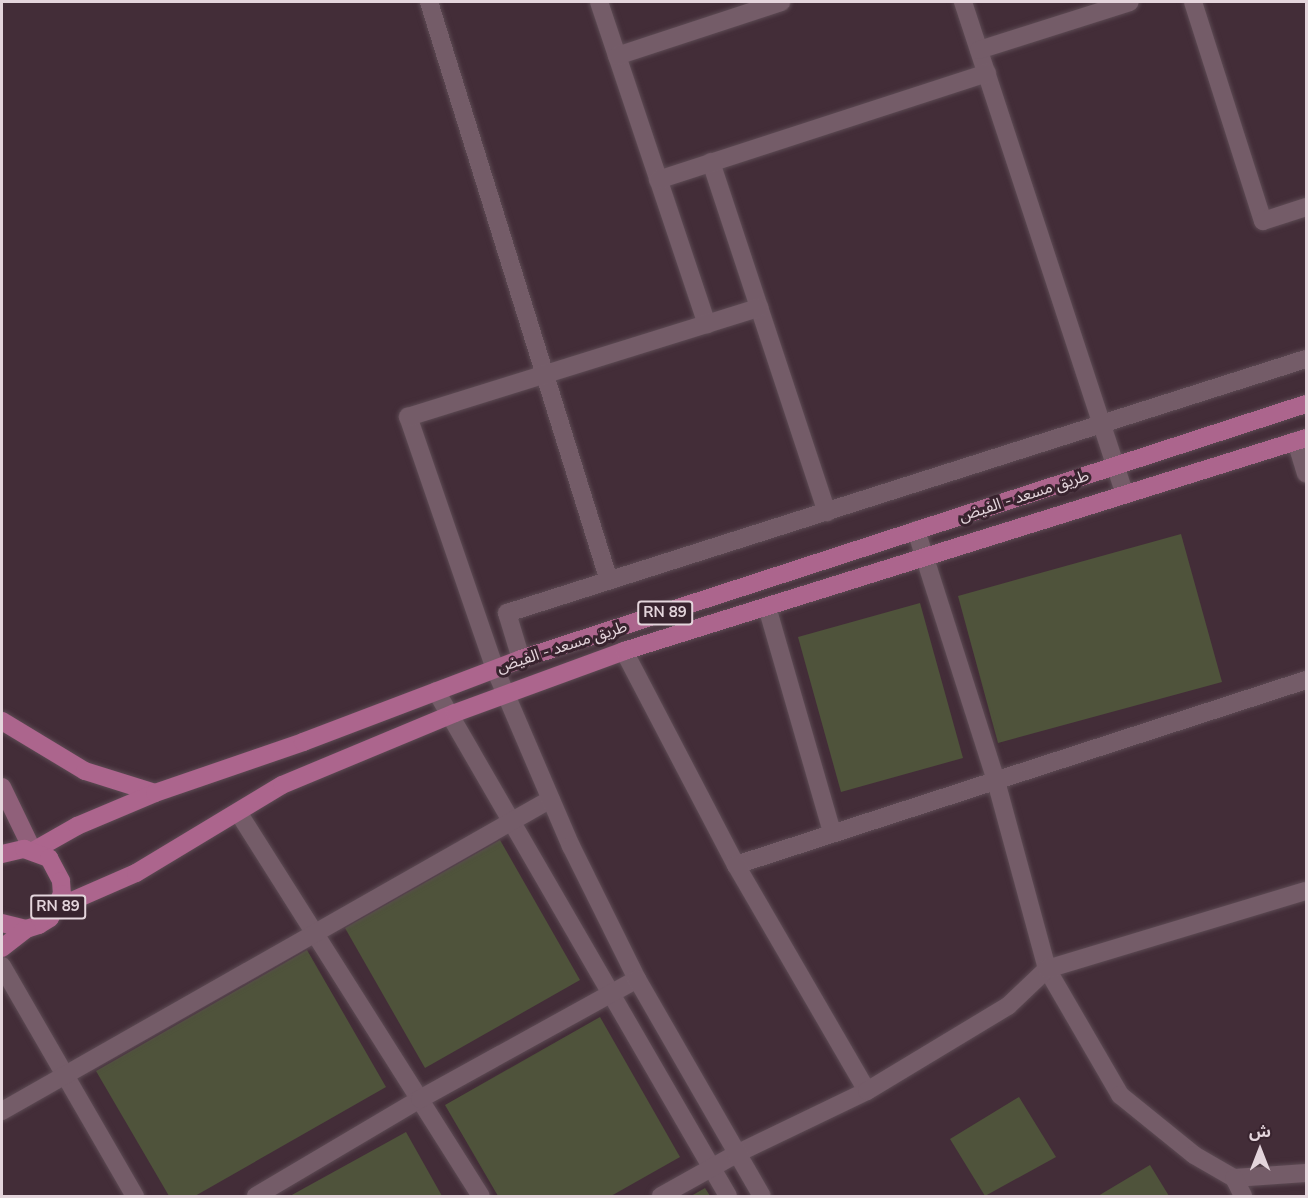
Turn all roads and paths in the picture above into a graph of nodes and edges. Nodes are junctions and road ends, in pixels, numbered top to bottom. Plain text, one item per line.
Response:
1 (429, 2) edge
2 (599, 2) edge
3 (781, 2) edge
4 (963, 2) edge
5 (1130, 2) edge
6 (1193, 2) edge
7 (979, 50) junction
8 (617, 56) junction
9 (987, 73) junction
10 (711, 162) junction
11 (658, 180) junction
12 (1306, 207) edge
13 (759, 308) junction
14 (707, 324) junction
15 (1306, 359) edge
16 (545, 375) junction
17 (1306, 404) edge
18 (1102, 425) junction
19 (1301, 439) edge
20 (1116, 466) junction
21 (1306, 474) edge
22 (1124, 492) junction
23 (827, 512) junction
24 (916, 530) junction
25 (925, 557) junction
26 (609, 581) junction
27 (766, 607) junction
28 (624, 651) junction
29 (520, 659) junction
30 (495, 669) junction
31 (1306, 680) edge
32 (436, 692) junction
33 (507, 694) junction
34 (450, 716) junction
35 (2, 721) edge
36 (996, 781) junction
37 (2, 787) edge
38 (155, 793) junction
39 (551, 799) junction
40 (238, 812) junction
41 (511, 822) junction
42 (832, 831) junction
43 (33, 851) junction
44 (2, 854) edge
45 (736, 865) junction
46 (1306, 891) edge
47 (58, 907) junction
48 (2, 923) edge
49 (27, 929) junction
50 (314, 933) junction
51 (2, 948) edge
52 (2, 966) edge
53 (1047, 969) junction
54 (637, 979) junction
55 (611, 993) junction
56 (65, 1075) junction
57 (867, 1092) junction
58 (420, 1099) junction
59 (2, 1111) edge
60 (736, 1154) junction
61 (711, 1168) junction
62 (1306, 1173) edge
63 (1234, 1178) junction
64 (135, 1197) edge
65 (256, 1197) edge
66 (481, 1197) edge
67 (661, 1197) edge
68 (728, 1197) edge
69 (762, 1197) edge
70 (1243, 1197) edge

1 - 16 street
2 - 8 street
3 - 8 street
4 - 7 street
5 - 7 street
6 - 12 street
7 - 9 street
8 - 11 street
9 - 10 street
9 - 18 street
10 - 11 street
10 - 13 street
11 - 14 street
13 - 14 street
13 - 23 street
14 - 16 street
15 - 18 street
16 - 26 street
16 - 30 street
17 - 20 main road, طريق مسعد - الفيض / RN 89
18 - 20 street
18 - 23 street
19 - 21 street
19 - 22 main road, طريق مسعد - الفيض / RN 89
20 - 22 street
20 - 24 main road, طريق مسعد - الفيض / RN 89
22 - 25 main road, طريق مسعد - الفيض / RN 89
23 - 26 street
24 - 25 street
24 - 29 main road, طريق مسعد - الفيض / RN 89
25 - 27 main road, طريق مسعد - الفيض / RN 89
25 - 36 street
26 - 29 street
27 - 28 main road, طريق مسعد - الفيض / RN 89
27 - 42 street
28 - 33 main road, طريق مسعد - الفيض / RN 89
28 - 45 street
29 - 30 main road, طريق مسعد - الفيض / RN 89
30 - 32 main road, طريق مسعد - الفيض / RN 89
30 - 33 street
31 - 36 street
32 - 34 street
32 - 38 main road, طريق مسعد - الفيض / RN 89
33 - 34 main road, طريق مسعد - الفيض / RN 89
33 - 39 street
34 - 40 main road, طريق مسعد - الفيض / RN 89
34 - 41 street
35 - 38 main road
36 - 42 street
36 - 53 street
37 - 43 main road
38 - 43 main road, طريق مسعد - الفيض / RN 89
39 - 41 street
39 - 54 street
40 - 47 main road, طريق مسعد - الفيض / RN 89
40 - 50 street
41 - 50 street
41 - 55 street
42 - 45 street
43 - 44 main road, طريق مسعد - الفيض / RN 89
43 - 47 main road, RN 89
45 - 57 street
46 - 53 street
47 - 49 main road, طريق مسعد - الفيض / RN 89
48 - 49 main road, RN 89
49 - 51 main road, طريق مسعد - الفيض / RN 89
50 - 56 street
50 - 58 street
52 - 56 street
53 - 57 street
53 - 63 street
54 - 55 street
54 - 60 street
55 - 58 street
55 - 61 street
56 - 59 street
56 - 64 street
57 - 60 street
58 - 65 street
58 - 66 street
60 - 61 street
60 - 69 street
61 - 67 street
61 - 68 street
62 - 63 street
63 - 70 street

